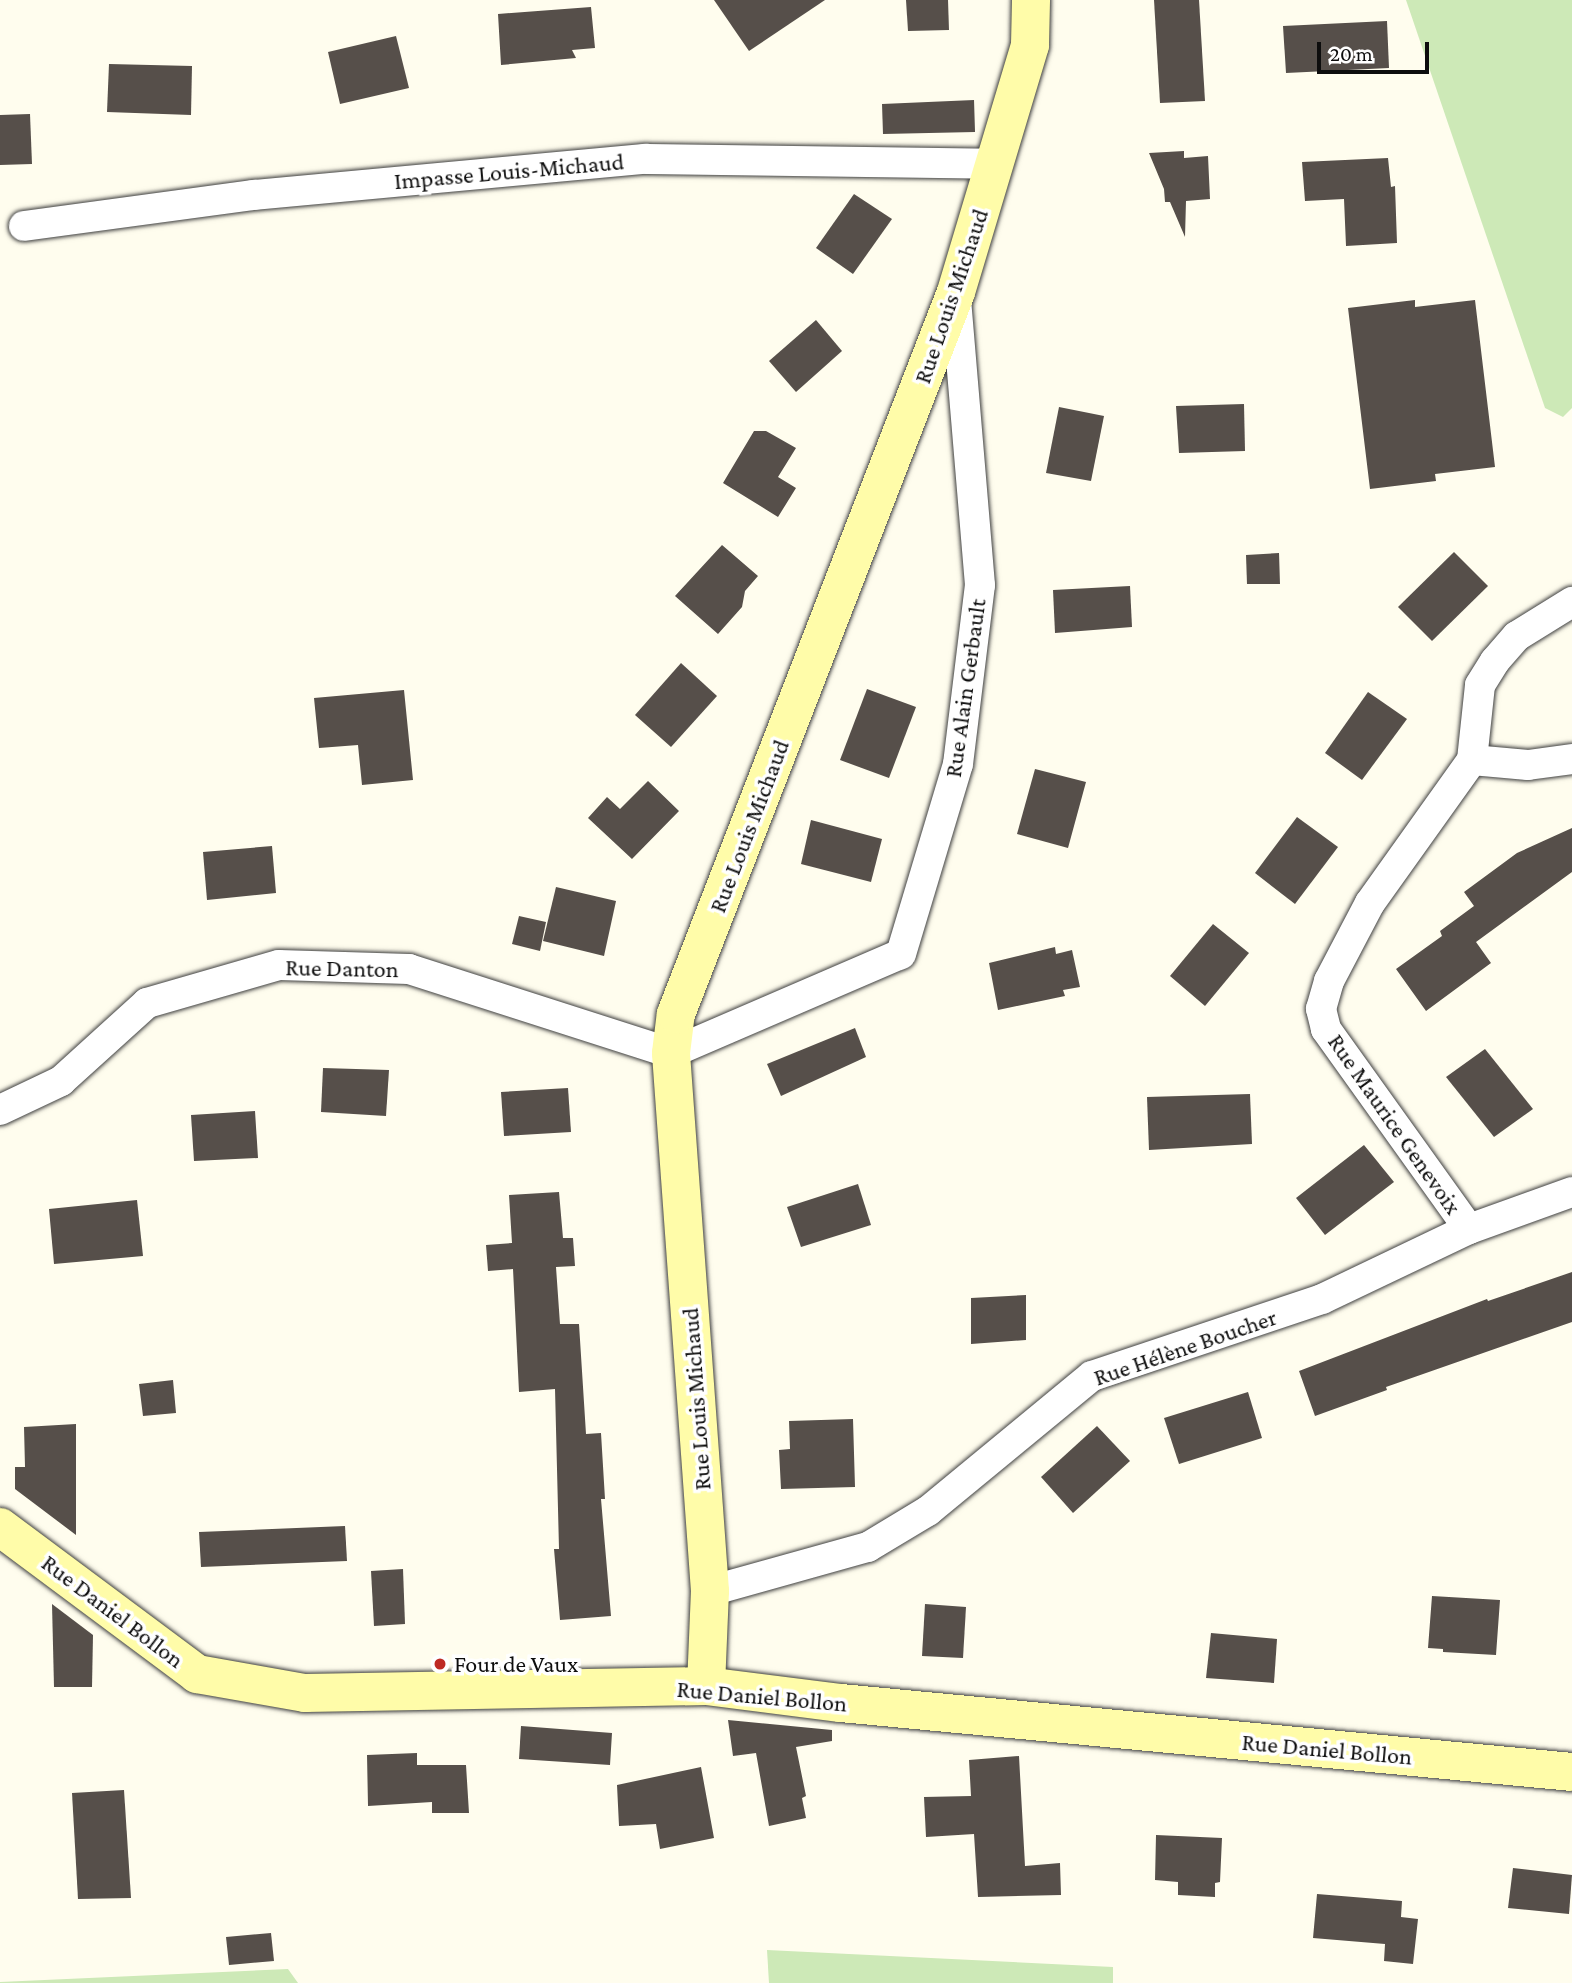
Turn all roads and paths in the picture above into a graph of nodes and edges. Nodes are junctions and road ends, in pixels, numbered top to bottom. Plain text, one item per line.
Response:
1 (1031, 0) edge
2 (996, 164) junction
3 (24, 226) dead end
4 (956, 292) junction
5 (1572, 602) edge
6 (1572, 759) edge
7 (1472, 760) junction
8 (671, 1053) junction
9 (0, 1110) edge
10 (1572, 1192) edge
11 (1469, 1229) junction
12 (0, 1527) edge
13 (710, 1591) junction
14 (706, 1686) junction
15 (1572, 1772) edge

1 - 2 street, Rue Louis Michaud
2 - 3 street, Impasse Louis-Michaud
2 - 4 street, Rue Louis Michaud
4 - 8 street, Rue Louis Michaud
4 - 8 street, Rue Alain Gerbault
5 - 7 street, Rue Maurice Genevoix
6 - 7 street
7 - 11 street, Rue Maurice Genevoix
8 - 9 street, Rue Danton
8 - 13 street, Rue Louis Michaud
10 - 11 street, Rue Hélène Boucher
11 - 13 street, Rue Hélène Boucher
12 - 14 street, Rue Daniel Bollon
13 - 14 street, Rue Louis Michaud
14 - 15 street, Rue Daniel Bollon

